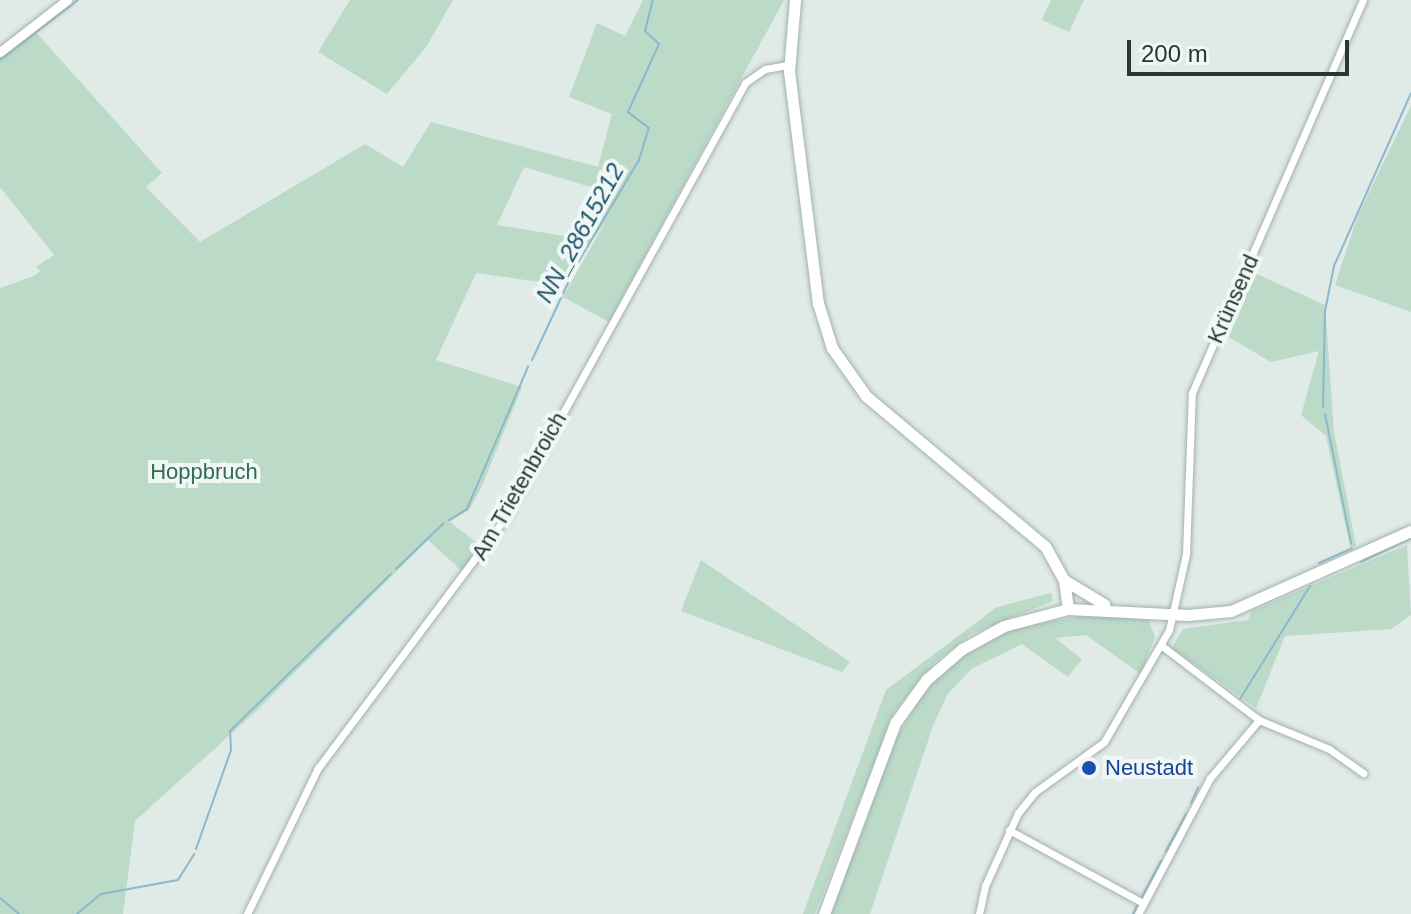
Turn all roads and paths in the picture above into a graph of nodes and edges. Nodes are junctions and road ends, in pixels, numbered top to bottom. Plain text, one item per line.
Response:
1 (67, 0) edge
2 (795, 0) edge
3 (1363, 0) edge
4 (0, 52) edge
5 (788, 65) junction
6 (1411, 531) edge
7 (1064, 580) junction
8 (1068, 609) junction
9 (1123, 609) junction
10 (1175, 615) junction
11 (1162, 646) junction
12 (1259, 720) junction
13 (1363, 773) dead end
14 (1009, 830) junction
15 (1143, 903) junction
16 (247, 914) edge
17 (824, 914) edge
18 (979, 914) edge
19 (1138, 914) edge

1 - 4 street
2 - 5 main road
3 - 10 street, Krünsend
5 - 7 main road
5 - 16 street, Am Trietenbroich
6 - 10 main road
7 - 8 main road
7 - 9 main road
8 - 9 main road
8 - 17 main road
9 - 10 main road
10 - 11 street, Krünsend
11 - 12 street
11 - 14 street, Krünsend
12 - 13 street
12 - 15 street
14 - 15 street
14 - 18 street, Krünsend
15 - 19 street

